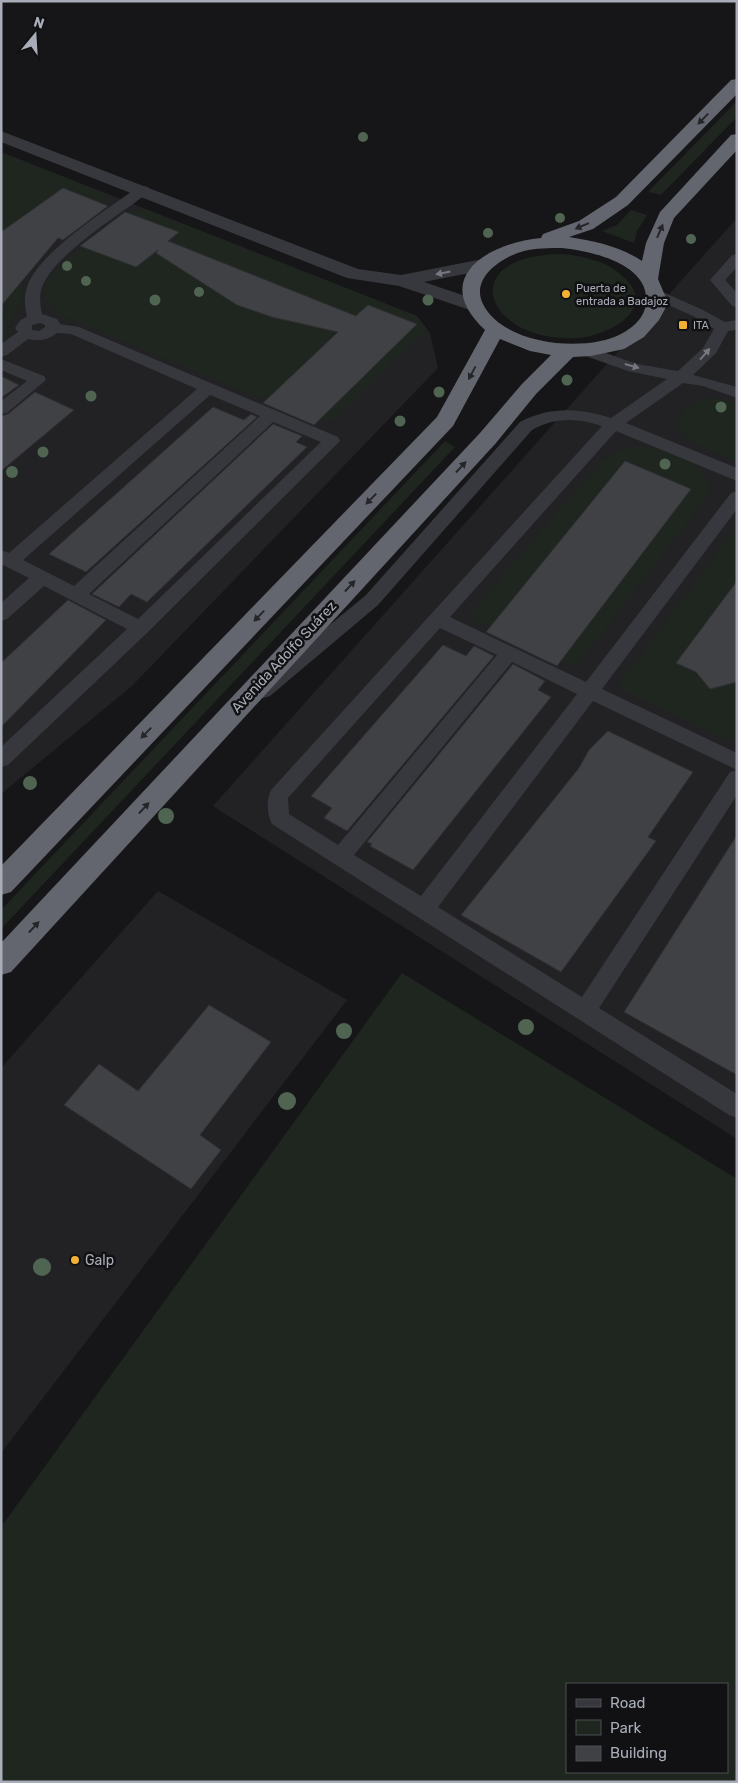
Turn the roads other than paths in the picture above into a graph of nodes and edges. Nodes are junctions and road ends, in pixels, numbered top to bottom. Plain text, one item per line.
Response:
1 (737, 84) edge
2 (1, 136) edge
3 (737, 139) edge
4 (143, 190) junction
5 (536, 243) junction
6 (737, 258) edge
7 (483, 265) junction
8 (402, 281) junction
9 (653, 286) junction
10 (737, 303) edge
11 (473, 305) junction
12 (35, 319) junction
13 (729, 326) edge
14 (53, 328) junction
15 (495, 330) junction
16 (26, 333) junction
17 (576, 351) junction
18 (1, 352) edge
19 (1, 364) edge
20 (682, 376) junction
21 (208, 388) junction
22 (737, 393) edge
23 (1, 409) edge
24 (271, 415) junction
25 (613, 424) junction
26 (737, 476) edge
27 (737, 497) edge
28 (6, 558) edge
29 (42, 578) junction
30 (76, 595) junction
31 (1, 614) edge
32 (438, 618) junction
33 (140, 628) junction
34 (509, 652) junction
35 (589, 691) junction
36 (210, 737) junction
37 (1, 759) edge
38 (737, 762) edge
39 (737, 778) edge
40 (340, 856) junction
41 (1, 884) edge
42 (424, 909) junction
43 (1, 963) edge
44 (585, 1011) junction
45 (737, 1106) edge

1 -> 5 highway
2 - 4 street
9 -> 3 highway
4 - 8 street
4 - 12 lane
5 - 7 highway
5 - 9 highway
6 - 10 lane
7 -> 8 street
7 - 11 highway
8 - 11 street
9 - 13 lane
9 - 17 highway
11 - 15 highway
12 - 14 lane
12 - 16 lane
20 -> 13 lane
14 - 16 lane
14 - 21 lane
15 - 17 highway
15 -> 41 highway
16 - 18 lane
17 -> 20 lane
36 -> 17 highway, Avenida Adolfo Suárez
19 - 23 lane
20 - 22 lane
20 - 25 lane
21 - 24 lane
21 - 28 lane
24 - 30 lane
24 - 33 lane
25 - 26 lane
25 - 32 lane
25 - 36 lane
27 - 35 lane
28 - 29 lane
29 - 30 lane
29 - 31 lane
30 - 33 lane
32 - 34 lane
32 - 40 lane
33 - 37 lane
34 - 35 lane
34 - 40 lane
35 - 38 lane
35 - 42 lane
43 -> 36 highway, Avenida Adolfo Suárez
39 - 44 lane
40 - 42 lane
42 - 44 lane
44 - 45 lane

